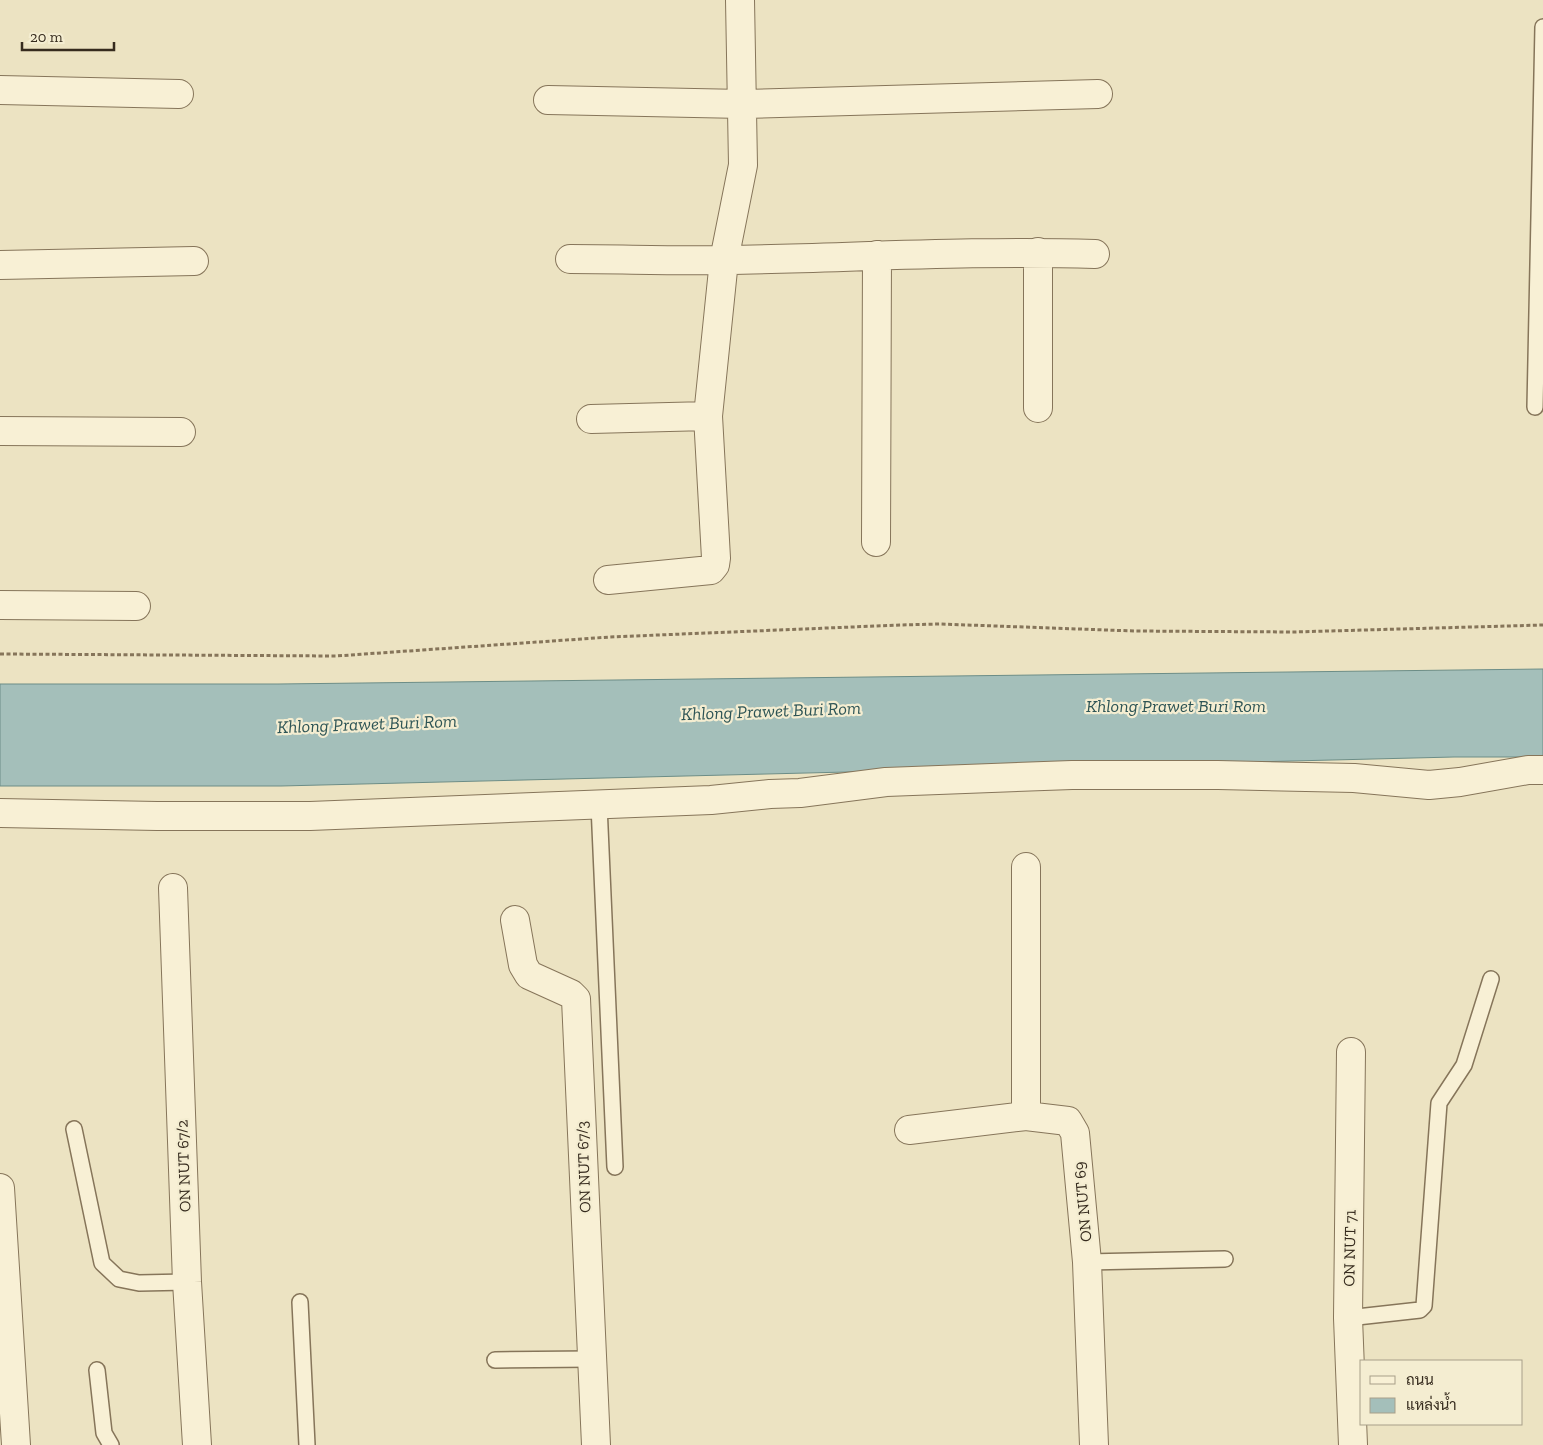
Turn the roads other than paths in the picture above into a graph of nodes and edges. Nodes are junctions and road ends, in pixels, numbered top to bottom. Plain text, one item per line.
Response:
1 (740, 0) edge
2 (1543, 27) edge
3 (0, 90) edge
4 (179, 94) dead end
5 (1098, 94) dead end
6 (548, 100) dead end
7 (743, 104) junction
8 (1038, 252) junction
9 (1095, 254) dead end
10 (877, 255) junction
11 (570, 259) dead end
12 (724, 260) junction
13 (194, 261) dead end
14 (0, 265) edge
15 (1535, 407) dead end
16 (1038, 408) dead end
17 (708, 416) junction
18 (591, 419) dead end
19 (0, 431) edge
20 (181, 432) dead end
21 (876, 542) dead end
22 (608, 580) dead end
23 (0, 606) edge
24 (136, 606) dead end
25 (1543, 770) edge
26 (599, 804) junction
27 (0, 813) edge
28 (1026, 867) dead end
29 (173, 888) dead end
30 (515, 920) dead end
31 (1491, 979) dead end
32 (1351, 1052) dead end
33 (1026, 1116) junction
34 (74, 1129) dead end
35 (909, 1130) dead end
36 (615, 1167) dead end
37 (0, 1188) edge
38 (1224, 1260) dead end
39 (1087, 1262) junction
40 (187, 1282) junction
41 (300, 1302) dead end
42 (1348, 1318) junction
43 (496, 1360) dead end
44 (592, 1360) junction
45 (97, 1370) dead end
46 (16, 1445) edge
47 (111, 1445) edge
48 (197, 1445) edge
49 (307, 1445) edge
50 (596, 1445) edge
51 (1094, 1445) edge
52 (1353, 1445) edge

1 - 7 street
2 - 15 lane
3 - 4 street
5 - 7 street
6 - 7 street
7 - 12 street
8 - 9 street
8 - 10 street
8 - 16 street
10 - 12 street
10 - 21 street
11 - 12 street
12 - 17 street
13 - 14 street
17 - 18 street
17 - 22 street
19 - 20 street
23 - 24 street
25 - 26 street
26 - 27 street
26 - 36 lane
28 - 33 street
29 - 40 street, ON NUT 67/2
30 - 44 street, ON NUT 67/3
31 - 42 lane
32 - 42 street, ON NUT 71
33 - 35 street, ON NUT 69
33 - 39 street, ON NUT 69
34 - 40 lane
37 - 46 street
38 - 39 lane
39 - 51 street, ON NUT 69
40 - 48 street, ON NUT 67/2
41 - 49 lane
42 - 52 street, ON NUT 71
43 - 44 lane
44 - 50 street, ON NUT 67/3
45 - 47 lane

